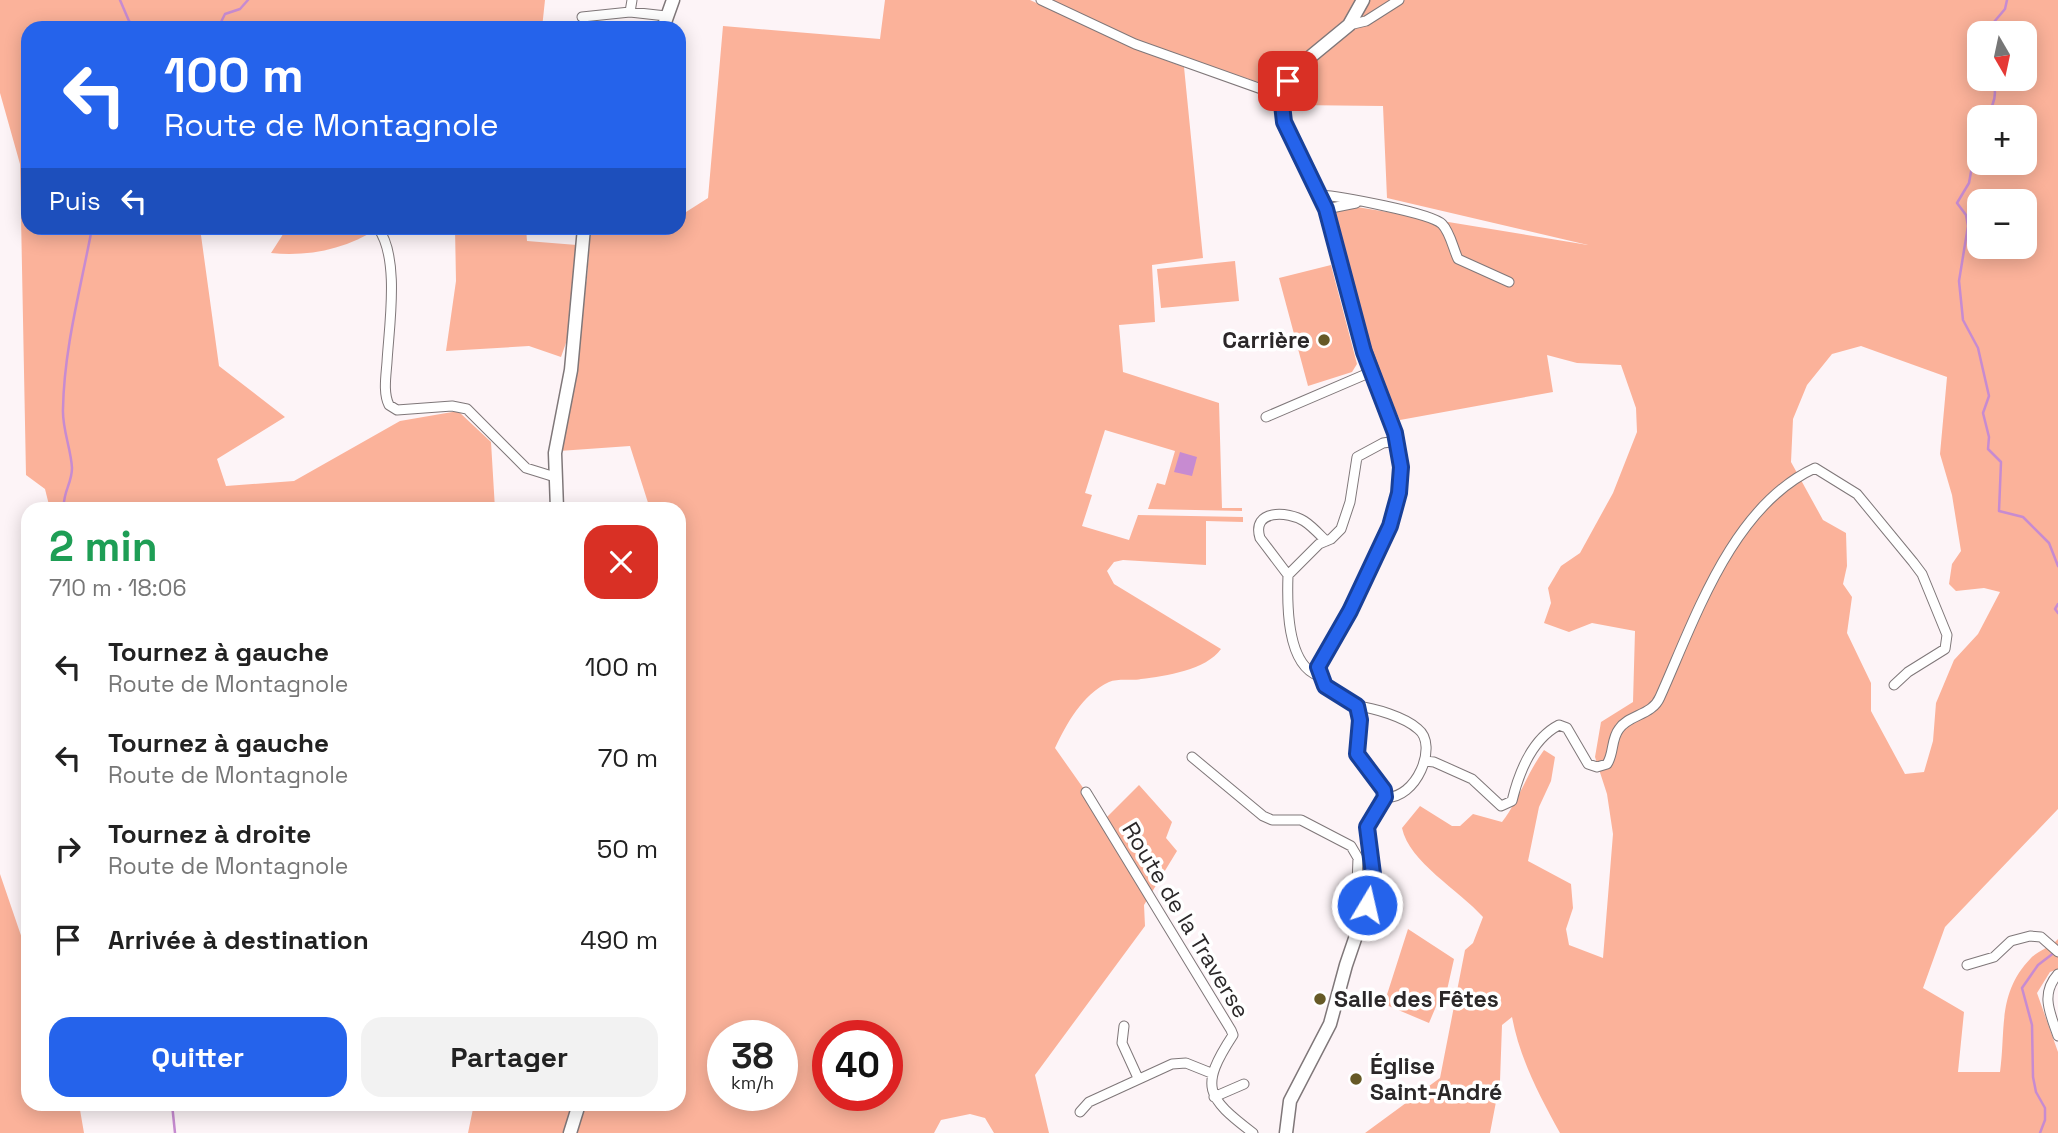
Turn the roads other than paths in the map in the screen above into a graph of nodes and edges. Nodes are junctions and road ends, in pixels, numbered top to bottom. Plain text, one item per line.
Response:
1 (632, 0) edge
2 (673, 0) edge
3 (1041, 0) edge
4 (1363, 0) edge
5 (1399, 0) edge
6 (630, 12) junction
7 (582, 17) dead end
8 (661, 21) edge
9 (664, 21) edge
10 (1349, 25) junction
11 (1281, 96) junction
12 (1320, 195) junction
13 (1356, 202) junction
14 (1326, 209) junction
15 (382, 235) edge
16 (583, 235) edge
17 (1509, 282) dead end
18 (1371, 372) junction
19 (1266, 417) dead end
20 (1397, 441) junction
21 (555, 477) junction
22 (557, 502) edge
23 (1326, 541) junction
24 (1288, 575) junction
25 (1319, 676) junction
26 (1895, 685) dead end
27 (1357, 706) junction
28 (1192, 757) dead end
29 (1425, 761) junction
30 (1086, 792) dead end
31 (1385, 797) junction
32 (1370, 897) junction
33 (2056, 949) edge
34 (1966, 965) dead end
35 (2058, 974) edge
36 (1124, 1026) dead end
37 (2058, 1036) edge
38 (1211, 1073) junction
39 (1138, 1078) junction
40 (1244, 1084) dead end
41 (1214, 1097) junction
42 (577, 1111) edge
43 (1080, 1112) dead end
44 (570, 1133) edge
45 (1253, 1133) edge
46 (1289, 1133) edge

1 - 6 street
2 - 9 street
3 - 11 street
4 - 10 street
5 - 10 street
6 - 7 street
6 - 8 street
10 - 11 street
11 - 12 street
12 - 13 street
12 - 14 street
13 - 14 street
13 - 17 street
14 - 18 street
15 - 21 street
16 - 21 street
18 - 19 street
18 - 20 street
20 - 23 street
20 - 25 street
21 - 22 street
23 - 24 street
23 - 24 street
24 - 25 street
25 - 27 street
26 - 29 street
27 - 29 street
27 - 31 street
28 - 32 street
29 - 31 street
30 - 38 street, Route de la Traverse
31 - 32 street
32 - 46 street
33 - 34 street
35 - 37 street
36 - 39 street
38 - 39 street
38 - 41 street
39 - 43 street
40 - 41 street
41 - 45 street
42 - 44 street

